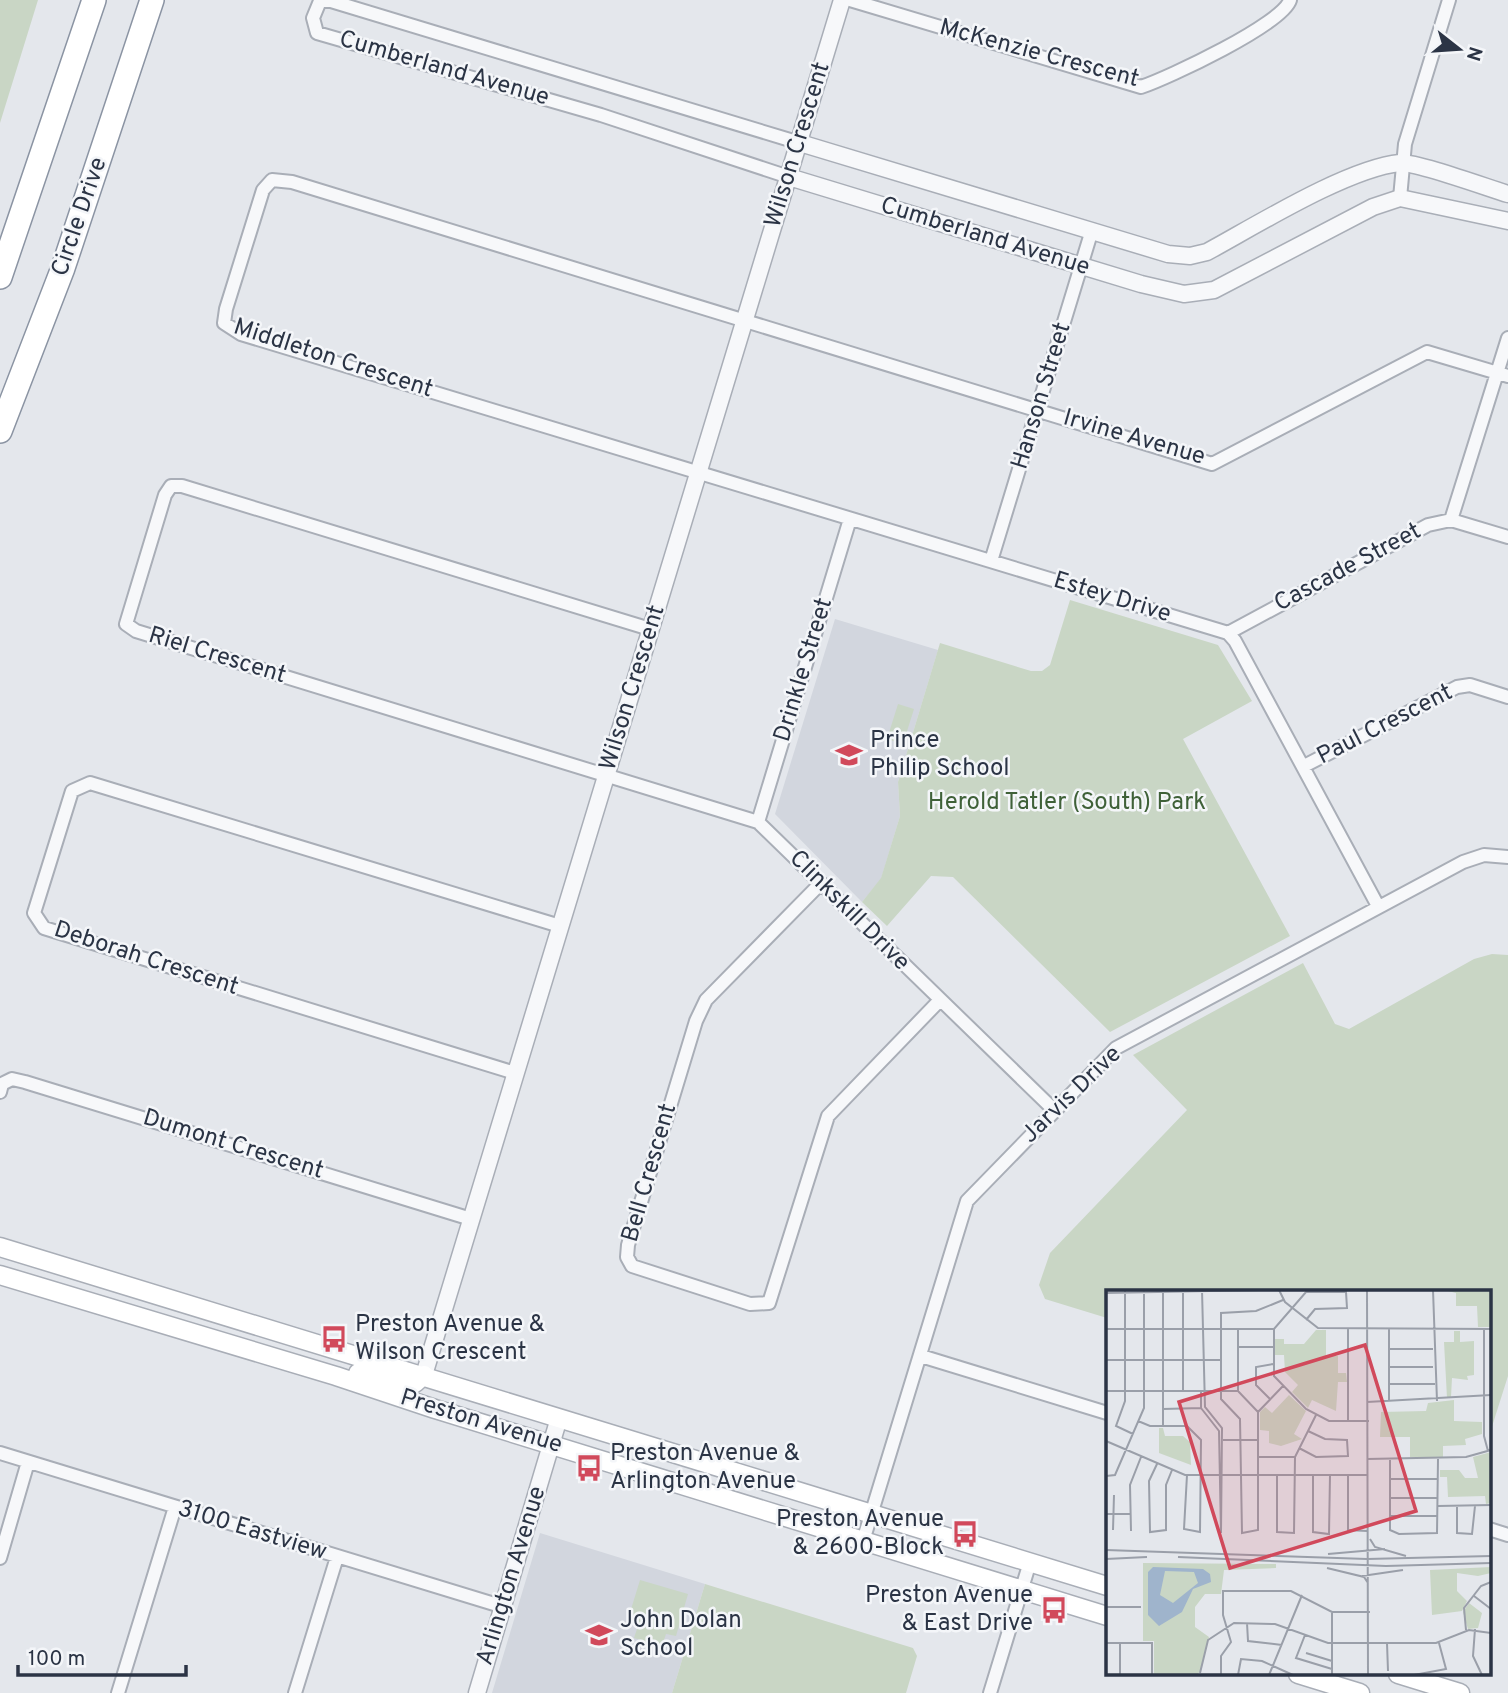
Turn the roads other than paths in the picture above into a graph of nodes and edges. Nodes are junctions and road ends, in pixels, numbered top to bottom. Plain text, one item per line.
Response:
1 (94, 0) edge
2 (152, 0) edge
3 (842, 0) edge
4 (850, 0) edge
5 (1290, 0) edge
6 (1449, 0) edge
7 (800, 143) junction
8 (1402, 163) junction
9 (789, 177) junction
10 (1508, 194) edge
11 (1400, 198) junction
12 (1508, 221) edge
13 (1092, 230) junction
14 (1081, 266) junction
15 (0, 277) edge
16 (745, 320) junction
17 (1508, 338) edge
18 (24, 368) junction
19 (1503, 375) edge
20 (1038, 410) junction
21 (0, 431) edge
22 (0, 437) edge
23 (698, 472) junction
24 (850, 519) junction
25 (1451, 520) junction
26 (1508, 537) edge
27 (991, 561) junction
28 (650, 629) junction
29 (1228, 633) junction
30 (1508, 697) edge
31 (1304, 766) junction
32 (607, 776) junction
33 (758, 822) junction
34 (1508, 857) edge
35 (821, 883) junction
36 (1378, 906) junction
37 (560, 926) junction
38 (940, 1000) junction
39 (515, 1073) junction
40 (0, 1092) edge
41 (1054, 1110) junction
42 (471, 1219) junction
43 (4, 1250) edge
44 (0, 1275) edge
45 (921, 1356) junction
46 (336, 1376) junction
47 (424, 1376) junction
48 (435, 1409) junction
49 (1106, 1413) edge
50 (559, 1418) junction
51 (552, 1443) junction
52 (0, 1454) edge
53 (28, 1462) junction
54 (175, 1507) junction
55 (872, 1514) junction
56 (1490, 1529) edge
57 (1508, 1535) edge
58 (863, 1541) junction
59 (337, 1557) junction
60 (0, 1558) edge
61 (1030, 1562) junction
62 (1106, 1586) edge
63 (1021, 1590) junction
64 (504, 1607) junction
65 (1106, 1616) edge
66 (1305, 1676) edge
67 (1405, 1676) edge
68 (118, 1693) edge
69 (295, 1693) edge
70 (477, 1693) edge
71 (989, 1693) edge
72 (1360, 1693) edge
73 (1460, 1693) edge

1 - 15 highway
2 - 18 highway, Circle Drive
3 - 7 street, Wilson Crescent
4 - 5 street, McKenzie Crescent
6 - 8 street
7 - 9 street, Wilson Crescent
7 - 9 street, Cumberland Avenue
7 - 13 street, Cumberland Avenue
8 - 10 street
8 - 11 street
8 - 13 street, Cumberland Avenue
9 - 14 street, Cumberland Avenue
9 - 16 street, Wilson Crescent
11 - 12 street
11 - 14 street, Cumberland Avenue
13 - 14 street, Hanson Street
14 - 20 street, Hanson Street
16 - 20 street, Irvine Avenue
16 - 23 street, Wilson Crescent
16 - 23 street, Middleton Crescent
17 - 19 street, Cascade Street
18 - 21 highway, Circle Drive
18 - 22 highway
19 - 20 street, Irvine Avenue
19 - 25 street, Cascade Street
20 - 27 street, Hanson Street
23 - 24 street, Estey Drive
23 - 28 street, Wilson Crescent
24 - 27 street, Estey Drive
24 - 33 street, Drinkle Street
25 - 26 street
25 - 29 street, Cascade Street
27 - 29 street, Estey Drive
28 - 32 street, Wilson Crescent
28 - 32 street, Riel Crescent
29 - 31 street
30 - 31 street, Paul Crescent
31 - 36 street
32 - 33 street, Clinkskill Drive
32 - 37 street, Wilson Crescent
33 - 35 street, Clinkskill Drive
34 - 36 street, Jarvis Drive
35 - 38 street, Clinkskill Drive
35 - 38 street, Bell Crescent
36 - 41 street, Jarvis Drive
37 - 39 street, Wilson Crescent
37 - 39 street, Deborah Crescent
38 - 41 street, Clinkskill Drive
39 - 42 street, Wilson Crescent
40 - 42 street, Dumont Crescent
41 - 45 street, Jarvis Drive
42 - 47 street, Wilson Crescent
43 - 47 main road, Preston Avenue
44 - 46 main road, Preston Avenue
45 - 49 street
45 - 55 street, Jarvis Drive
46 - 47 main road, Preston Avenue
46 - 48 main road, Preston Avenue
47 - 48 main road
47 - 50 main road, Preston Avenue
48 - 51 main road, Preston Avenue
50 - 51 street, Arlington Avenue
50 - 55 main road, Preston Avenue
51 - 58 main road, Preston Avenue
51 - 64 street, Arlington Avenue
52 - 53 street, 3100 Eastview
53 - 54 street, 3100 Eastview
53 - 60 street
54 - 59 street, 3100 Eastview
54 - 68 street
55 - 58 street, Jarvis Drive
55 - 61 main road, Preston Avenue
56 - 57 street
58 - 63 main road, Preston Avenue
59 - 64 street, 3100 Eastview
59 - 69 street
61 - 62 main road, Preston Avenue
61 - 63 street
63 - 65 main road, Preston Avenue
63 - 71 street
64 - 70 street, Arlington Avenue
66 - 72 main road
67 - 73 main road

